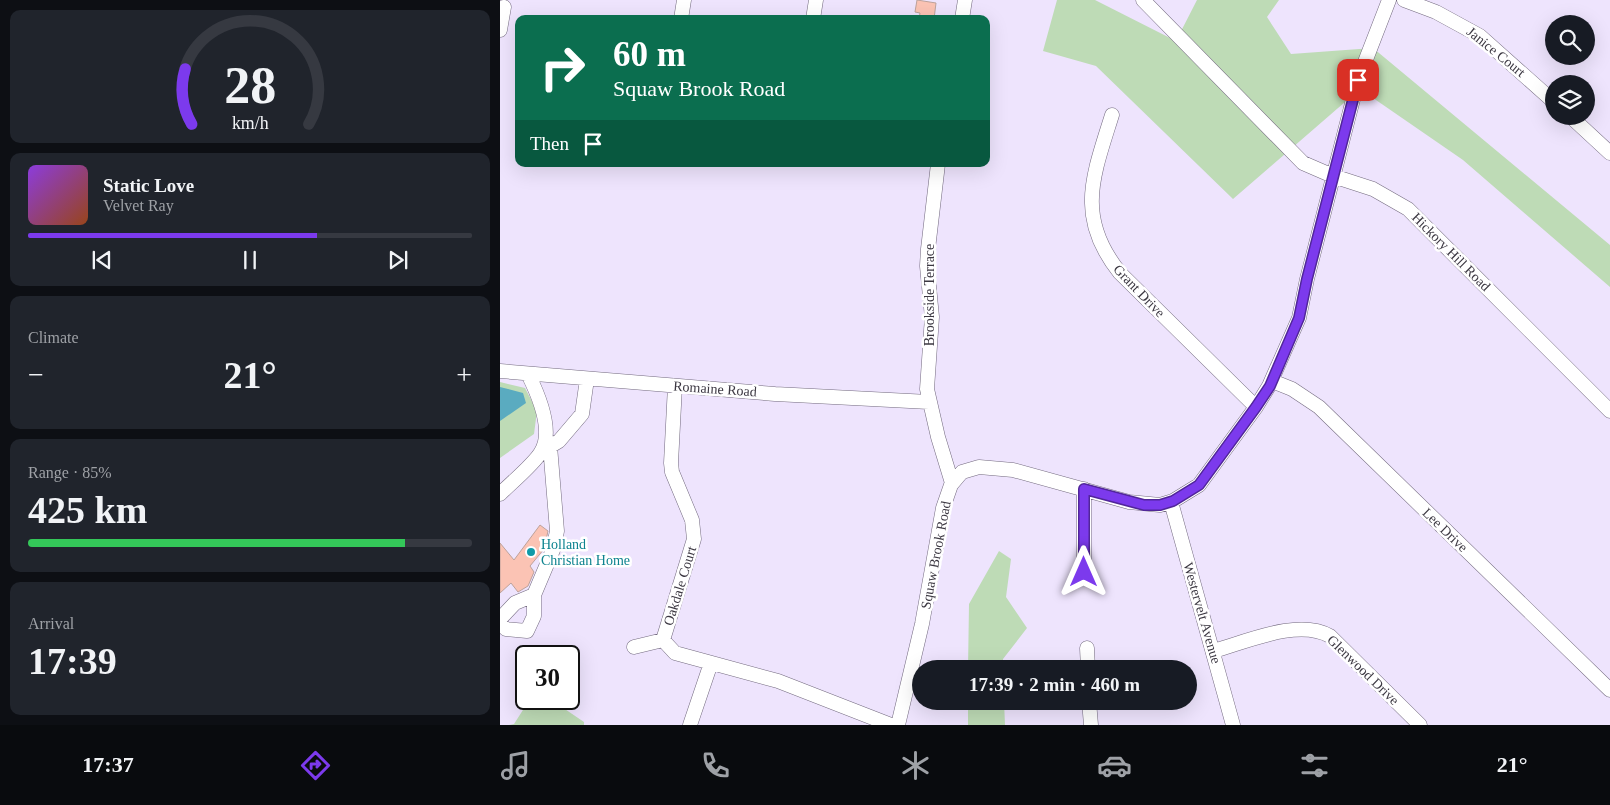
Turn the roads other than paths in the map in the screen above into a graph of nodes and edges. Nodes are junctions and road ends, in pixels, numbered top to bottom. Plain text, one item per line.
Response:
1 (684, 0) edge
2 (816, 0) edge
3 (965, 0) edge
4 (1143, 0) edge
5 (1389, 0) edge
6 (1404, 0) edge
7 (505, 6) edge
8 (682, 15) edge
9 (814, 15) edge
10 (963, 15) edge
11 (500, 30) edge
12 (1545, 94) edge
13 (1112, 115) dead end
14 (1580, 125) edge
15 (1610, 153) edge
16 (938, 167) edge
17 (1333, 176) junction
18 (500, 371) edge
19 (528, 374) junction
20 (587, 379) junction
21 (1272, 381) junction
22 (675, 386) junction
23 (930, 402) junction
24 (1256, 407) junction
25 (1610, 411) edge
26 (546, 449) junction
27 (952, 483) junction
28 (1084, 489) junction
29 (500, 494) edge
30 (1171, 502) junction
31 (1084, 572) dead end
32 (534, 595) junction
33 (500, 618) edge
34 (500, 624) edge
35 (663, 640) junction
36 (634, 647) dead end
37 (1087, 648) dead end
38 (1213, 651) junction
39 (1088, 660) edge
40 (711, 662) junction
41 (1610, 690) edge
42 (1090, 710) edge
43 (690, 725) edge
44 (892, 725) edge
45 (898, 725) edge
46 (1091, 725) edge
47 (1233, 725) edge
48 (1420, 725) edge

1 - 8 street
2 - 9 street
3 - 10 street
4 - 17 street, Hickory Hill Road
5 - 17 street, Squaw Brook Road
6 - 12 street, Janice Court
7 - 11 street
13 - 24 street, Grant Drive
14 - 15 street
16 - 23 street, Brookside Terrace
17 - 21 street, Squaw Brook Road
17 - 25 street, Hickory Hill Road
18 - 19 street, Romaine Road
19 - 20 street, Romaine Road
19 - 26 street
20 - 22 street, Romaine Road
20 - 26 street
21 - 24 street, Squaw Brook Road
21 - 41 street, Lee Drive
22 - 23 street, Romaine Road
22 - 35 street, Oakdale Court
23 - 27 street, Brookside Terrace
24 - 30 street, Squaw Brook Road
26 - 29 street
26 - 32 street
27 - 28 street, Squaw Brook Road
27 - 45 street, Squaw Brook Road
28 - 30 street, Squaw Brook Road
28 - 31 street
30 - 38 street, Westervelt Avenue
32 - 33 street
32 - 34 street
35 - 36 street, Oakdale Court
35 - 40 street, Oakdale Court
37 - 39 street
38 - 47 street, Westervelt Avenue
38 - 48 street, Glenwood Drive
40 - 43 street
40 - 44 street, Oakdale Court
42 - 46 street

